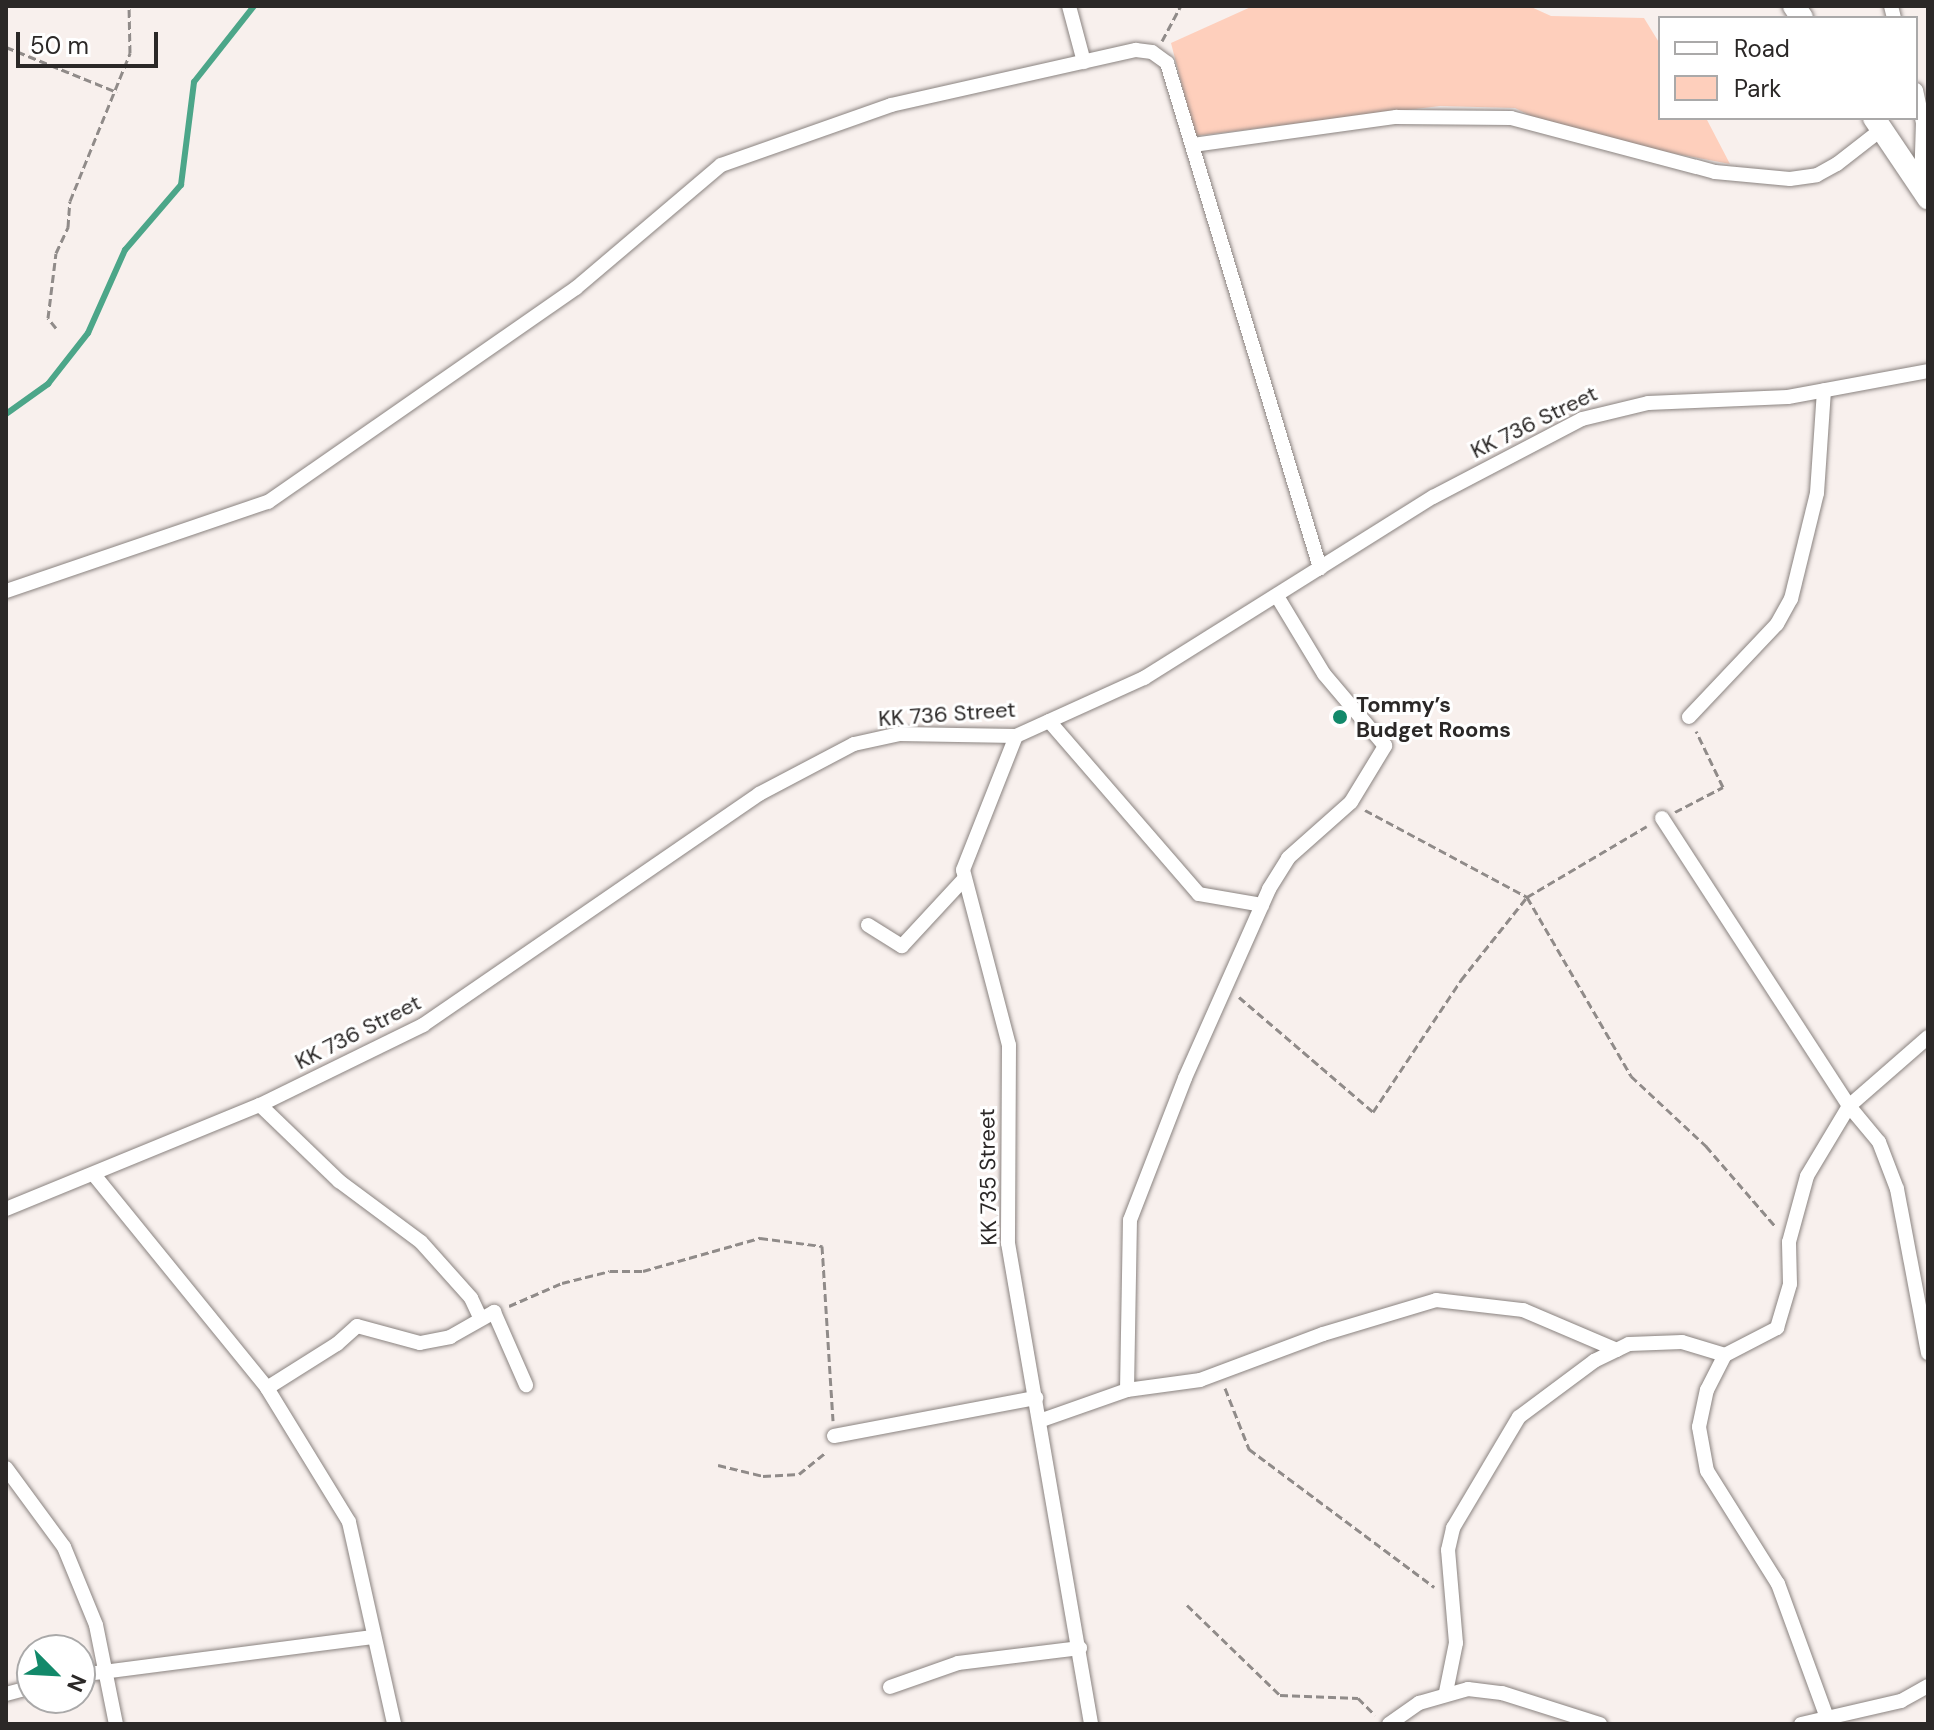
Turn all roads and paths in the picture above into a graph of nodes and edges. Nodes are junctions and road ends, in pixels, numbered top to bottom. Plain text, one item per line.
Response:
1 (129, 6) edge
2 (1069, 6) edge
3 (1181, 6) edge
4 (6, 47) edge
5 (1164, 60) junction
6 (1084, 62) junction
7 (117, 92) junction
8 (1918, 99) edge
9 (1878, 123) edge
10 (1193, 145) junction
11 (1925, 191) edge
12 (56, 328) dead end
13 (1928, 371) edge
14 (1824, 390) junction
15 (1320, 568) junction
16 (6, 591) edge
17 (1277, 596) junction
18 (1689, 717) joint
19 (1049, 721) junction
20 (1016, 736) junction
21 (1351, 802) junction
22 (1662, 818) junction
23 (964, 879) junction
24 (1527, 897) junction
25 (1262, 905) junction
26 (868, 925) dead end
27 (1226, 986) junction
28 (1928, 1037) edge
29 (260, 1105) junction
30 (1849, 1106) junction
31 (95, 1176) junction
32 (6, 1209) edge
33 (1789, 1242) junction
34 (487, 1314) junction
35 (1617, 1350) junction
36 (1928, 1353) edge
37 (1725, 1355) junction
38 (1219, 1372) junction
39 (526, 1385) dead end
40 (267, 1388) junction
41 (1127, 1390) junction
42 (1036, 1398) junction
43 (1042, 1420) junction
44 (834, 1436) junction
45 (718, 1465) dead end
46 (6, 1468) edge
47 (1450, 1599) junction
48 (1187, 1605) dead end
49 (374, 1637) junction
50 (1080, 1648) junction
51 (105, 1668) junction
52 (96, 1671) edge
53 (1928, 1686) edge
54 (890, 1687) dead end
55 (1446, 1692) junction
56 (1826, 1715) junction
57 (116, 1724) edge
58 (394, 1724) edge
59 (1091, 1724) edge
60 (1383, 1724) edge
61 (1389, 1724) edge
62 (1600, 1724) edge
63 (1801, 1724) edge

1 - 7 path
2 - 6 street
3 - 5 path
4 - 7 path
5 - 6 street
5 - 10 street
6 - 16 street
7 - 12 path
8 - 11 street
9 - 10 street
9 - 11 main road
10 - 15 street
13 - 14 street, KK 736 Street
14 - 15 street, KK 736 Street
14 - 18 street
15 - 17 street, KK 736 Street
17 - 19 street, KK 736 Street
17 - 21 street
18 - 22 path
19 - 20 street, KK 736 Street
19 - 25 street
20 - 23 street, KK 735 Street
20 - 29 street, KK 736 Street
21 - 24 path
21 - 25 street
22 - 24 path
22 - 30 street
23 - 26 street
23 - 42 street, KK 735 Street
24 - 27 path
24 - 33 path
25 - 27 street
27 - 41 street
28 - 30 street
29 - 31 street, KK 736 Street
29 - 34 street
30 - 33 street
30 - 36 street
31 - 32 street, KK 736 Street
31 - 40 street
33 - 37 street
34 - 39 street
34 - 40 street
34 - 44 path
35 - 37 street
35 - 38 street
35 - 47 street
37 - 56 street
38 - 41 street
38 - 47 path
40 - 49 street
41 - 43 street
42 - 43 street, KK 735 Street
42 - 44 street
43 - 50 street, KK 735 Street
44 - 45 path
46 - 51 street
47 - 55 street
48 - 60 path
49 - 51 street
49 - 58 street
50 - 54 street
50 - 59 street, KK 735 Street
51 - 52 street
51 - 57 street
53 - 56 street
55 - 61 street
55 - 62 street
56 - 63 street

